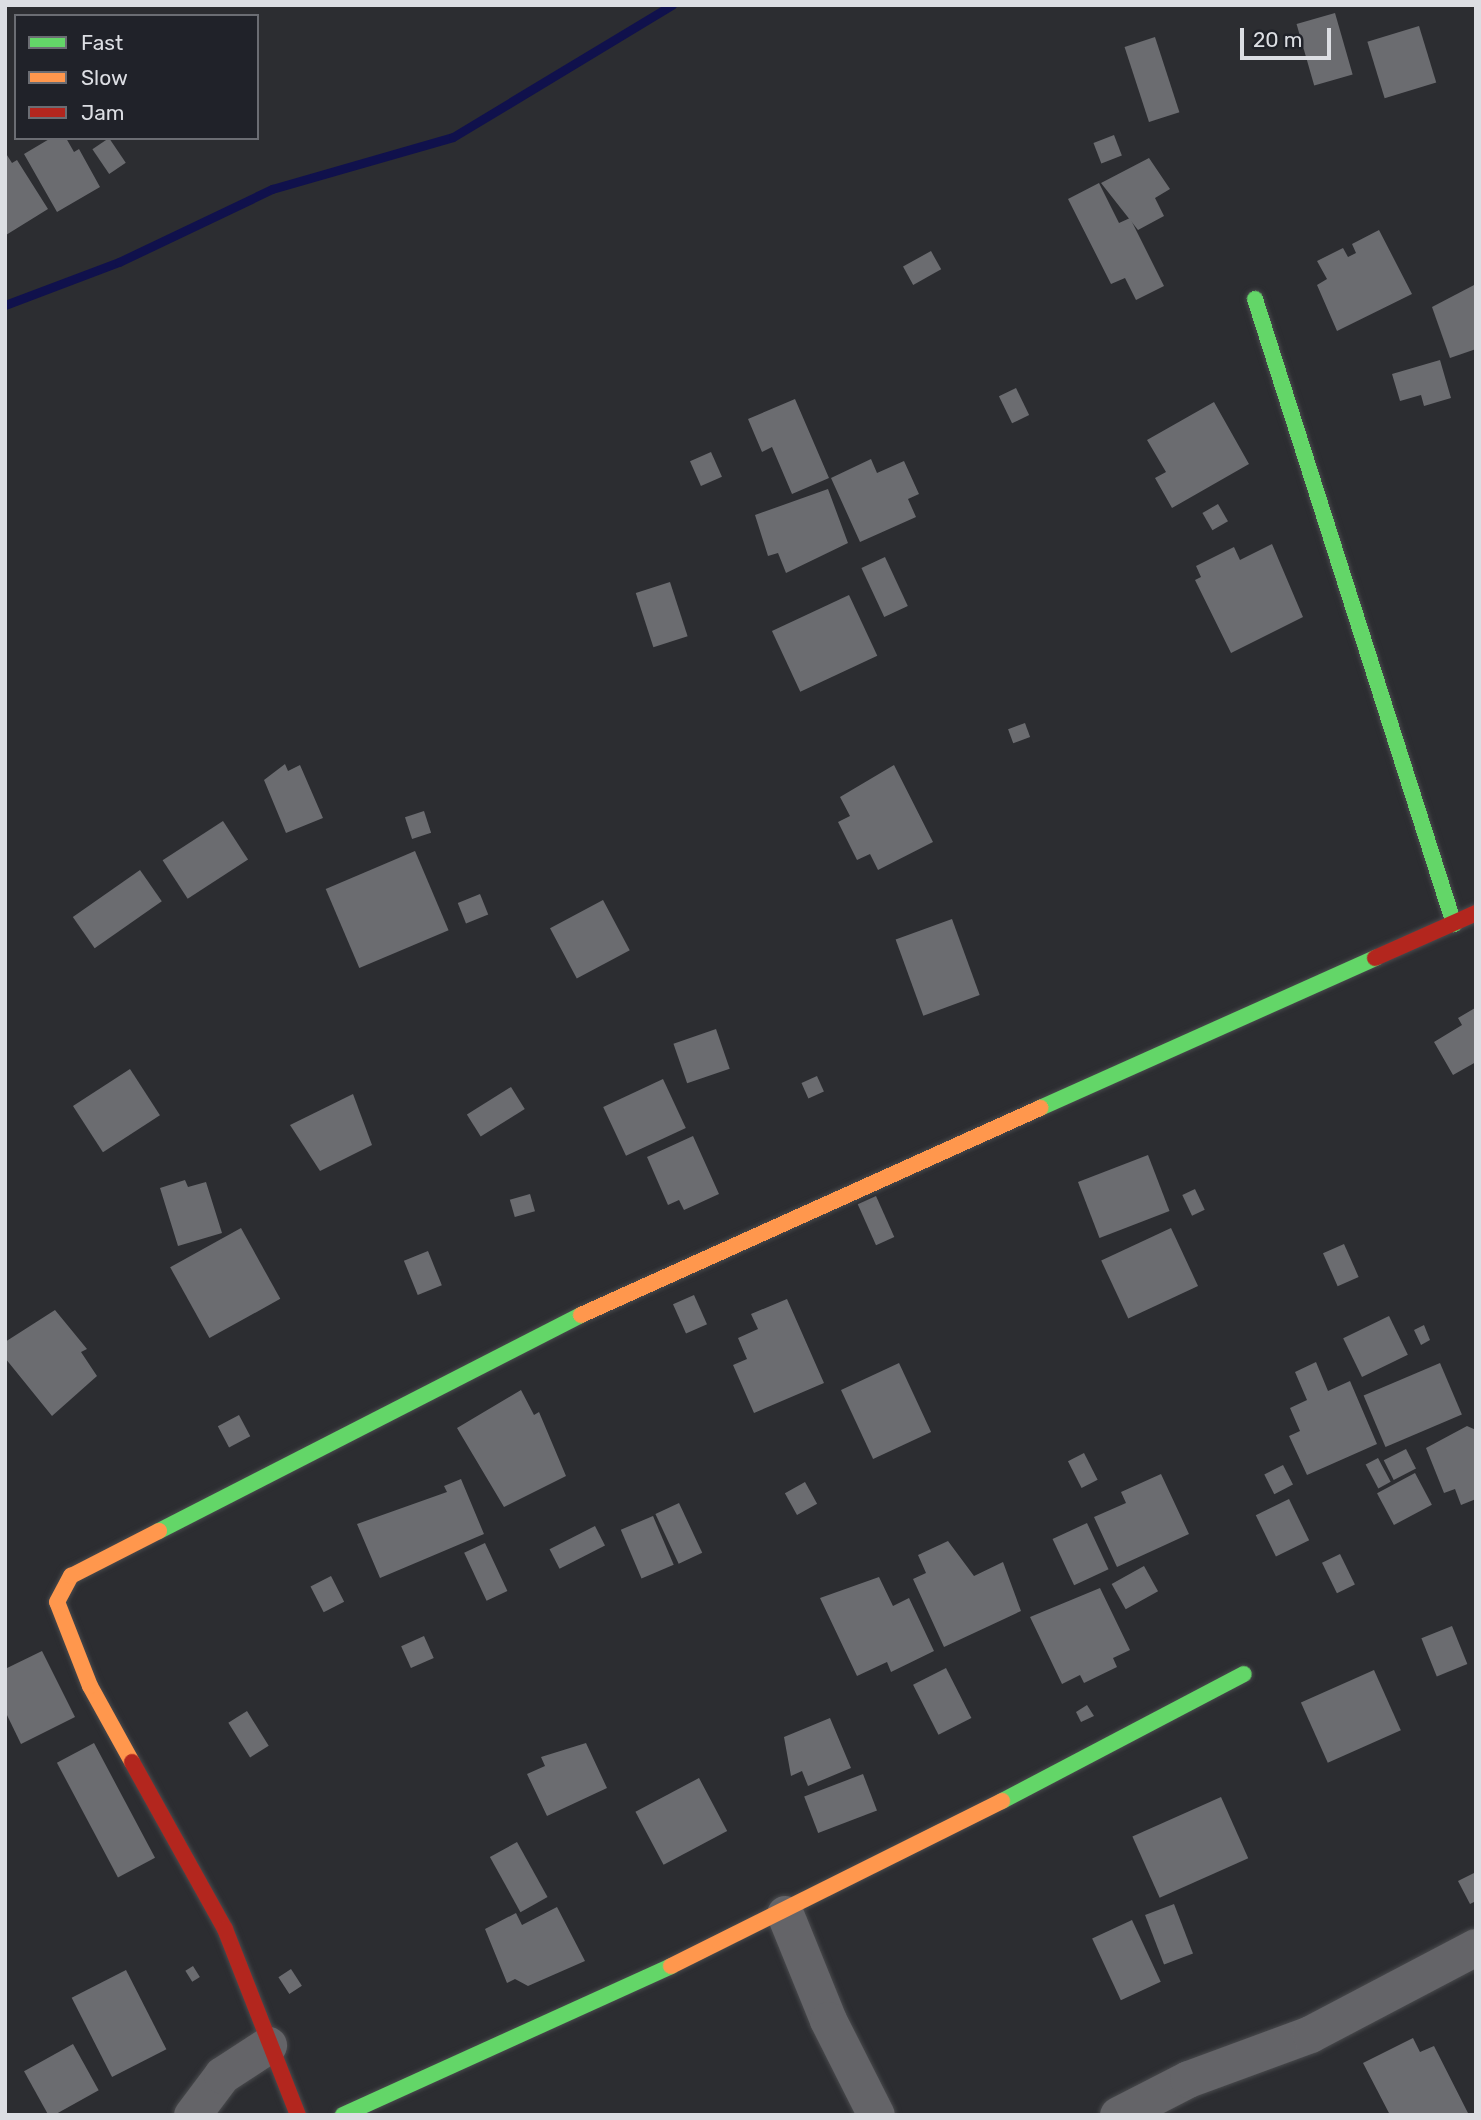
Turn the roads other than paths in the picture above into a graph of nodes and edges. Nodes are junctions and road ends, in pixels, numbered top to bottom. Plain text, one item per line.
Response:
1 (1255, 299) dead end
2 (1476, 913) edge
3 (1454, 924) junction
4 (1244, 1674) dead end
5 (785, 1914) junction
6 (1476, 1947) edge
7 (268, 2045) junction
8 (192, 2115) edge
9 (298, 2115) edge
10 (343, 2115) edge
11 (876, 2115) edge
12 (1118, 2115) edge

1 - 3 street
2 - 3 street
3 - 7 street
4 - 5 street
5 - 10 street
5 - 11 street
6 - 12 street
7 - 8 street
7 - 9 street

